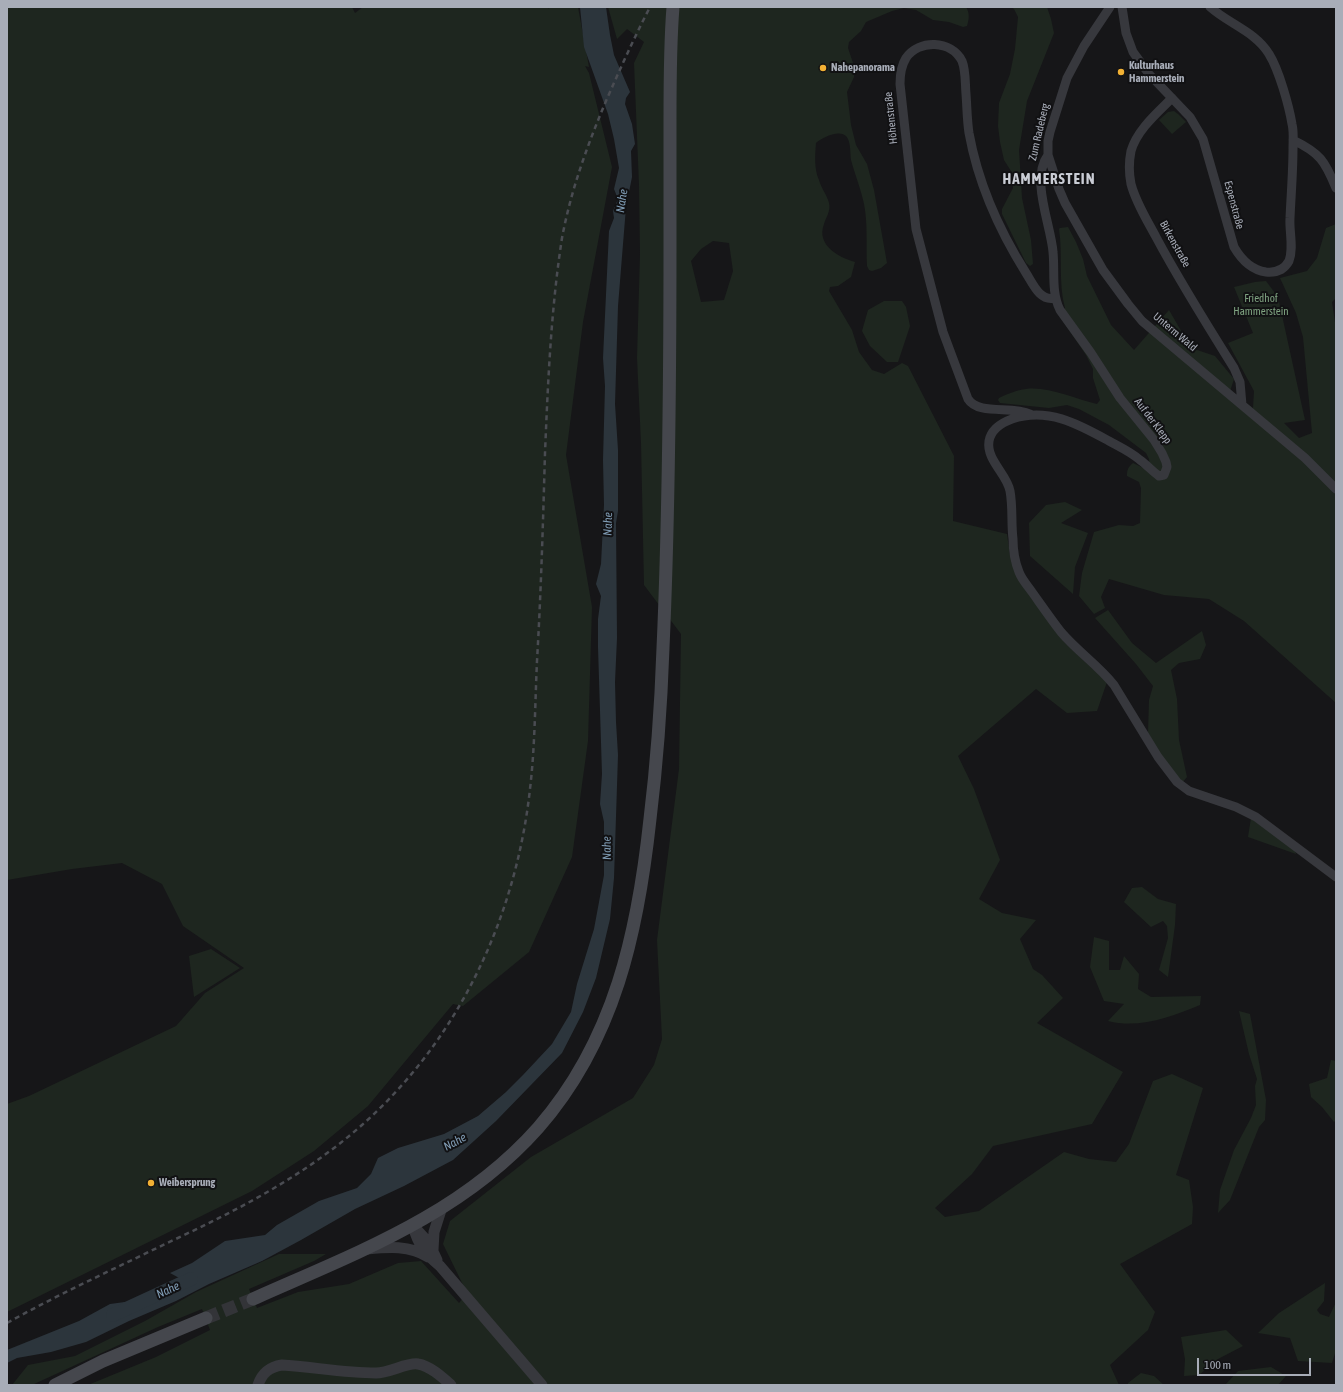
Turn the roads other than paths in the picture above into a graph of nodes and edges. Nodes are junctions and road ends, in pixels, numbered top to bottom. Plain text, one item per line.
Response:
1 (673, 7) edge
2 (1110, 7) edge
3 (1122, 7) edge
4 (1210, 7) edge
5 (1172, 98) junction
6 (1293, 140) junction
7 (1048, 156) junction
8 (1336, 188) edge
9 (1055, 298) junction
10 (971, 404) joint
11 (1242, 405) junction
12 (1030, 415) junction
13 (1336, 489) edge
14 (1336, 877) edge
15 (441, 1210) junction
16 (413, 1226) junction
17 (367, 1249) junction
18 (431, 1254) junction
19 (253, 1299) tunnel mouth
20 (206, 1318) tunnel mouth
21 (56, 1385) edge
22 (258, 1385) edge
23 (451, 1385) edge
24 (542, 1385) edge

1 - 15 main road
2 - 7 street, Zum Radeberg
3 - 5 street, Espenstraße
4 - 6 street
5 - 6 street, Espenstraße
5 - 11 street, Birkenstraße
6 - 8 street
7 - 9 street, Zum Radeberg
7 - 11 street, Unterm Wald
9 - 10 street, Höhenstraße
9 - 12 street, Auf der Klepp
10 - 12 street, Auf der Klepp
11 - 13 street, Unterm Wald
12 - 14 street, Auf der Klepp
15 - 16 main road
15 - 18 street
16 - 17 main road
16 - 18 street
17 - 18 street
17 - 19 main road
18 - 24 street
20 - 21 main road
22 - 23 street

